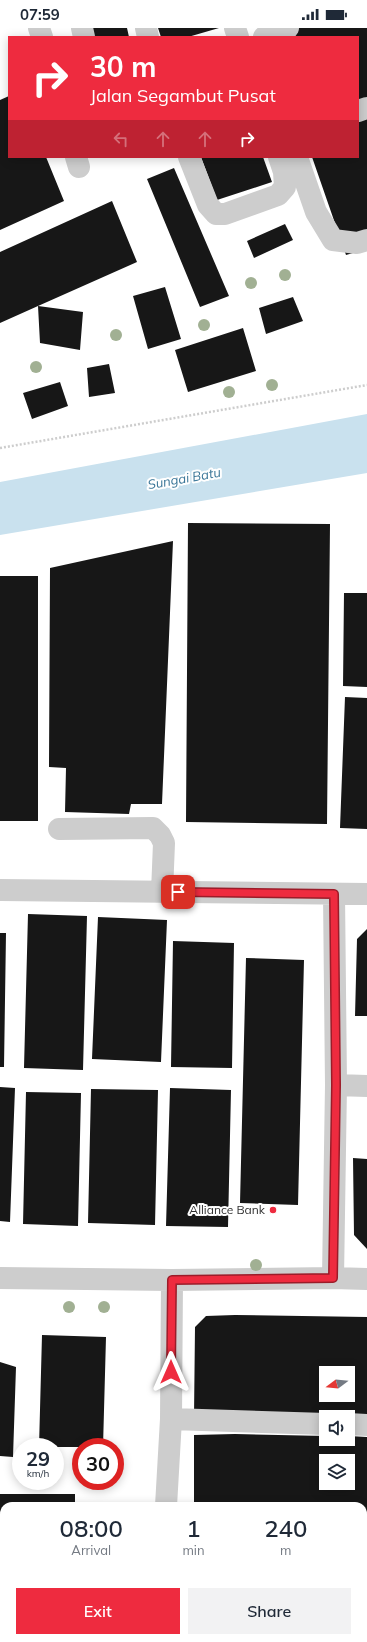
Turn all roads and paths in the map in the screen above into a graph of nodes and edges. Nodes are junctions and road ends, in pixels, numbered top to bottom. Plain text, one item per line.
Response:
1 (288, 28) edge
2 (267, 36) edge
3 (189, 158) edge
4 (279, 158) edge
5 (296, 158) edge
6 (367, 240) edge
7 (367, 386) edge
8 (0, 448) edge
9 (59, 829) dead end
10 (0, 890) edge
11 (162, 892) junction
12 (334, 894) junction
13 (367, 894) edge
14 (336, 1085) junction
15 (367, 1086) edge
16 (0, 1278) edge
17 (333, 1278) junction
18 (172, 1280) junction
19 (367, 1280) edge
20 (171, 1419) junction
21 (319, 1424) edge
22 (355, 1424) edge
23 (367, 1425) edge
24 (166, 1502) edge

1 - 2 street
3 - 4 street
5 - 6 street
7 - 8 path
9 - 11 street
10 - 11 street
11 - 12 street
12 - 13 street
12 - 14 street
14 - 15 street
14 - 17 street
16 - 18 street
17 - 18 street
17 - 19 street
18 - 20 street
20 - 21 street
20 - 24 street
22 - 23 street

